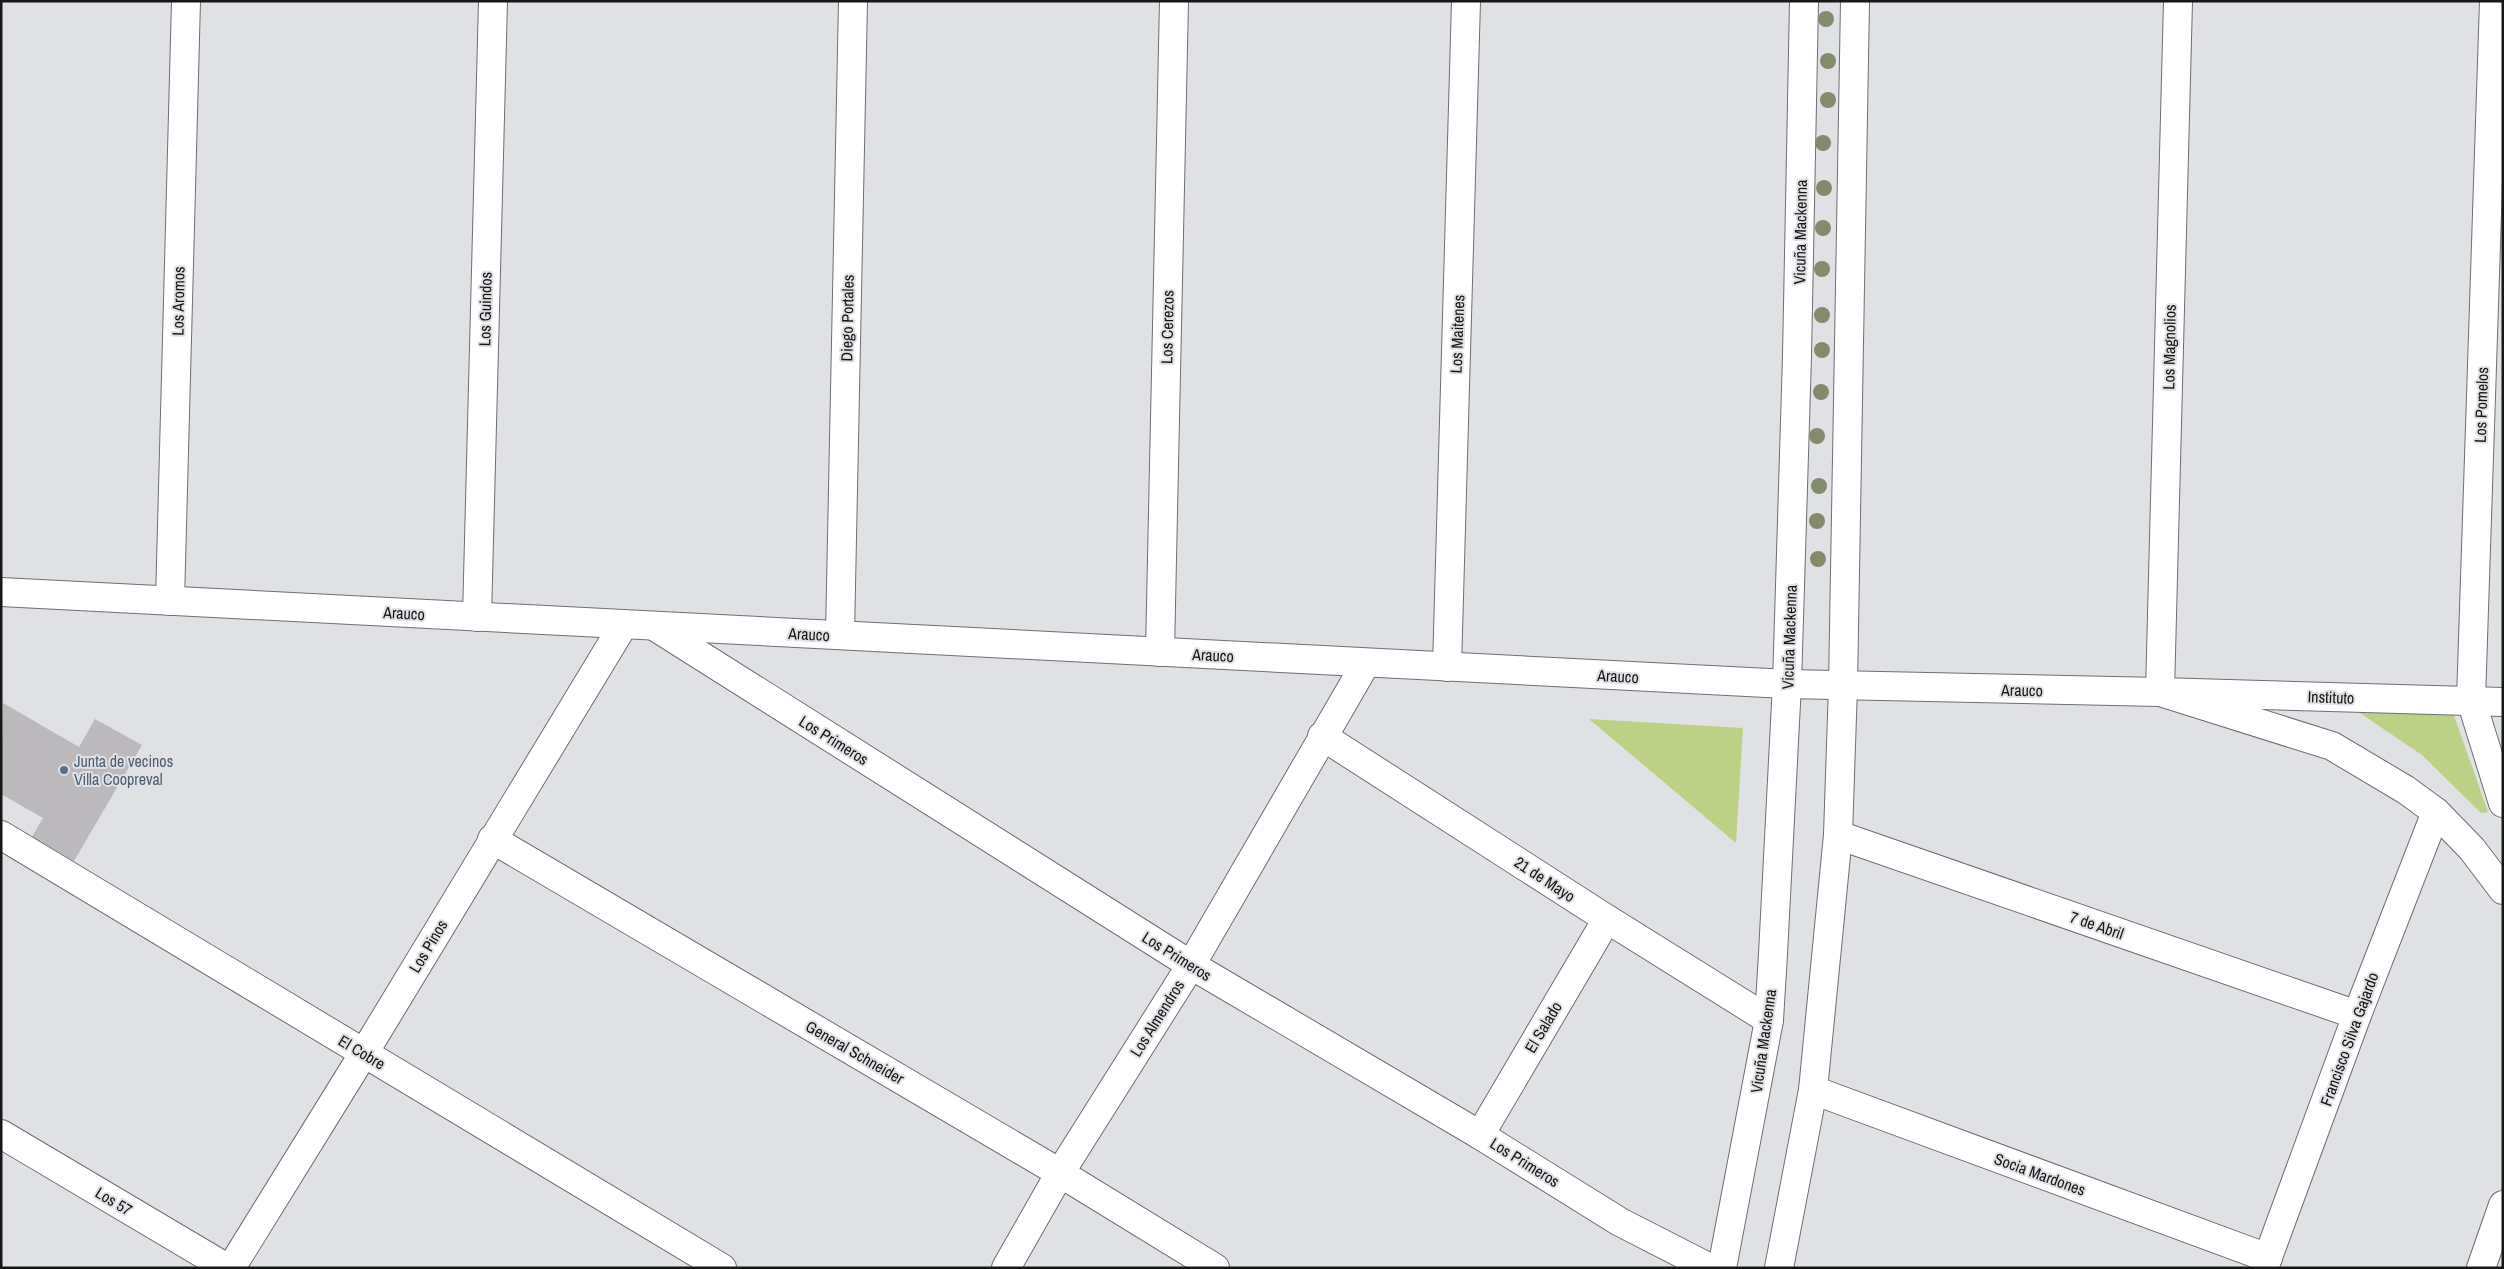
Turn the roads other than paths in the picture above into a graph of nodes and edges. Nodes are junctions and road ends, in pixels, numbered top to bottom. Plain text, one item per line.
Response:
1 (186, 1) edge
2 (493, 1) edge
3 (853, 1) edge
4 (1174, 1) edge
5 (1466, 1) edge
6 (1804, 1) edge
7 (1855, 1) edge
8 (2178, 1) edge
9 (2494, 1) edge
10 (1, 592) edge
11 (170, 601) junction
12 (477, 617) junction
13 (624, 624) junction
14 (654, 626) junction
15 (840, 635) junction
16 (1160, 652) junction
17 (1366, 663) junction
18 (1447, 667) junction
19 (1787, 684) junction
20 (1843, 686) junction
21 (2160, 692) junction
22 (2471, 700) junction
23 (2503, 702) edge
24 (1322, 736) junction
25 (2503, 803) edge
26 (2436, 812) junction
27 (1, 835) edge
28 (1838, 835) junction
29 (492, 839) junction
30 (2503, 890) edge
31 (1607, 919) junction
32 (1191, 965) junction
33 (2357, 1015) junction
34 (1769, 1020) junction
35 (364, 1053) junction
36 (1812, 1090) junction
37 (1, 1134) edge
38 (1480, 1134) junction
39 (1060, 1173) junction
40 (2503, 1205) edge
41 (2266, 1263) edge
42 (227, 1268) edge
43 (231, 1268) edge
44 (722, 1268) edge
45 (1006, 1268) edge
46 (1215, 1268) edge
47 (1710, 1268) edge
48 (1722, 1268) edge
49 (1779, 1268) edge
50 (2481, 1268) edge

1 - 11 street, Los Aromos
2 - 12 street, Los Guindos
3 - 15 street, Diego Portales
4 - 16 street, Los Cerezos
5 - 18 street, Los Maitenes
6 - 19 street, Vicuña Mackenna
7 - 20 street
8 - 21 street, Los Magnolios
9 - 22 street, Los Pomelos
10 - 11 street, Arauco
11 - 12 street, Arauco
12 - 13 street, Arauco
13 - 14 street, Arauco
13 - 29 street, Los Pinos
14 - 15 street, Arauco
14 - 32 street, Los Primeros
15 - 16 street, Arauco
16 - 17 street, Arauco
17 - 18 street, Arauco
17 - 24 street, Los Almendros
18 - 19 street, Arauco
19 - 20 street, Arauco
19 - 34 street, Vicuña Mackenna
20 - 21 street, Arauco
20 - 28 street
21 - 22 street, Instituto
21 - 26 street, Arauco
22 - 23 street, Instituto
22 - 25 street, Los Pomelos
24 - 31 street, 21 de Mayo
24 - 32 street, Los Almendros
26 - 30 street, Arauco
26 - 33 street, Francisco Silva Gajardo
27 - 35 street, El Cobre
28 - 33 street, 7 de Abril
28 - 36 street
29 - 35 street, Los Pinos
29 - 39 street, General Schneider
31 - 34 street, 21 de Mayo
31 - 38 street, El Salado
32 - 38 street, Los Primeros
32 - 39 street, Los Almendros
33 - 41 street, Francisco Silva Gajardo
34 - 48 street, Vicuña Mackenna
35 - 43 street, Los Pinos
35 - 44 street, El Cobre
36 - 41 street, Socia Mardones
36 - 49 street
37 - 42 street, Los 57
38 - 47 street, Los Primeros
39 - 45 street, Los Almendros
39 - 46 street, General Schneider
40 - 50 street

